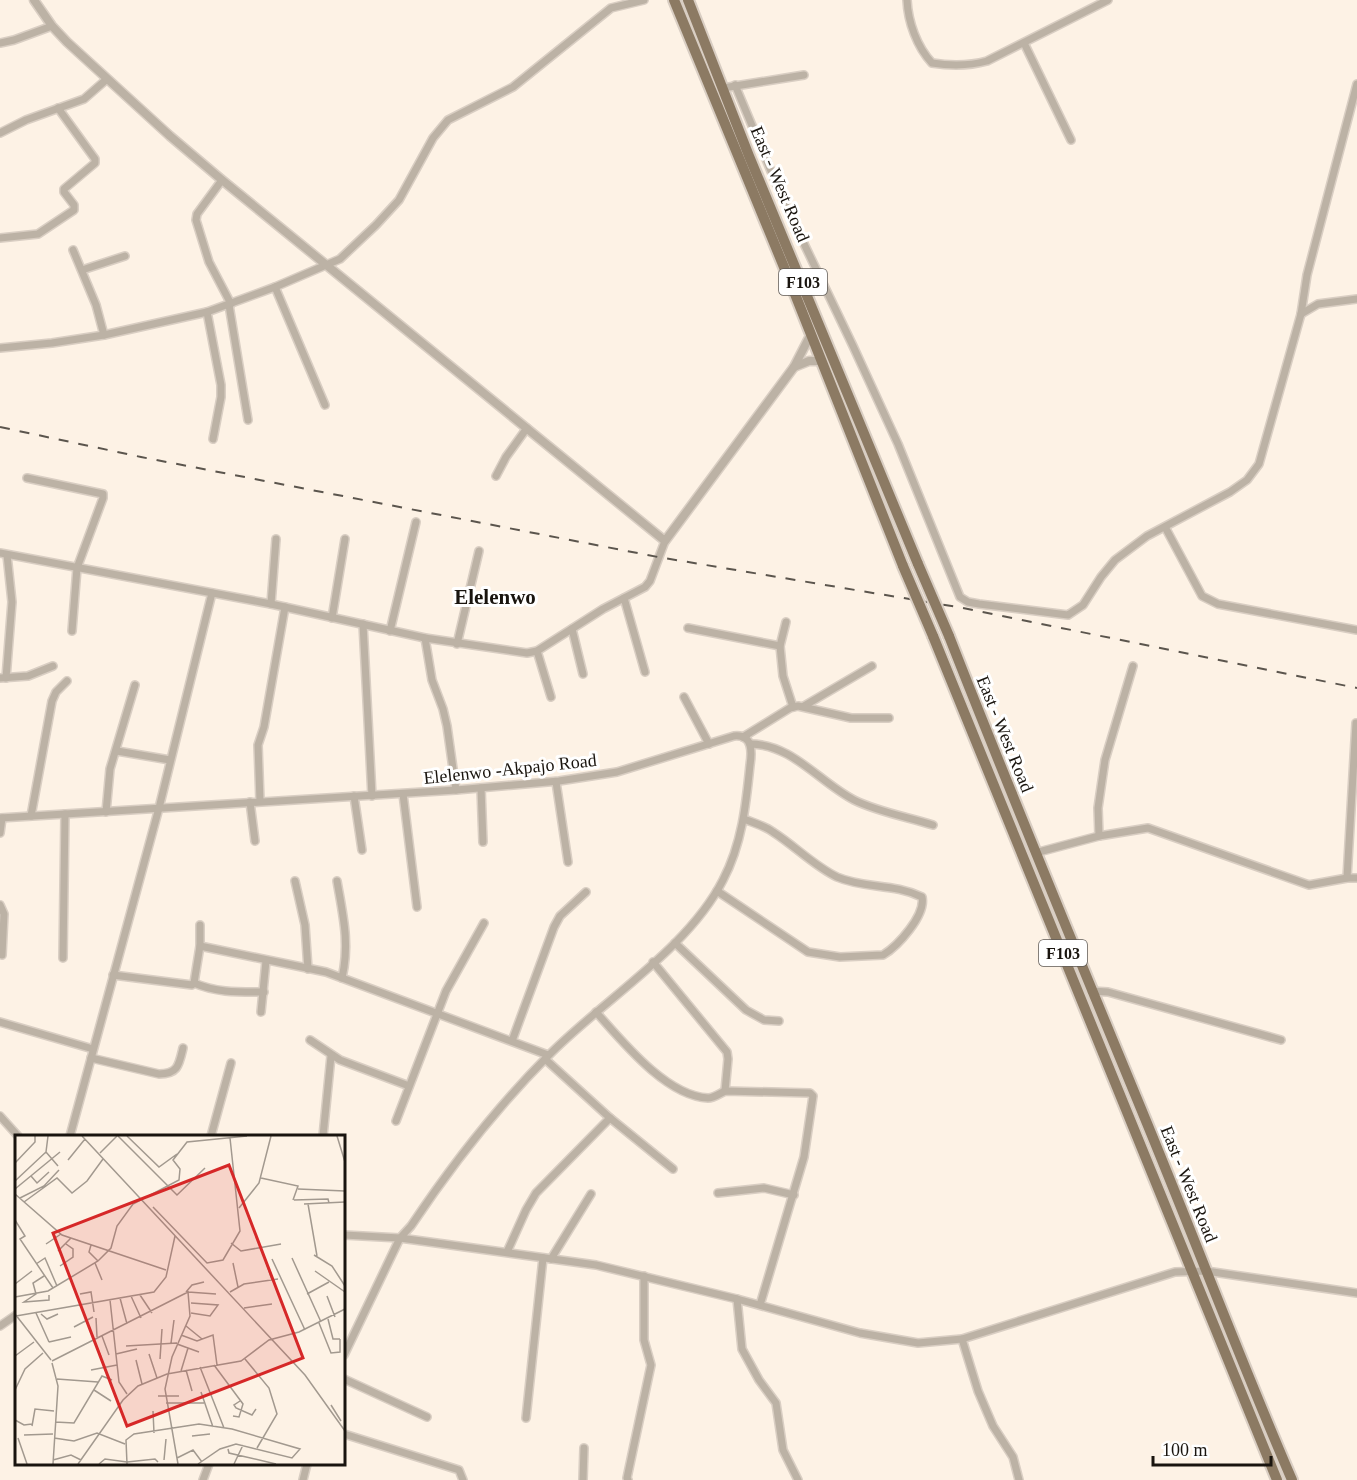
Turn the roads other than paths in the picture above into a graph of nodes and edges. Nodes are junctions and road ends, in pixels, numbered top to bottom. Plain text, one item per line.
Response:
1 (34, 0) edge
2 (644, 0) edge
3 (674, 0) edge
4 (688, 0) edge
5 (907, 0) edge
6 (1108, 0) edge
7 (52, 26) junction
8 (0, 43) edge
9 (1024, 43) junction
10 (804, 75) dead end
11 (107, 80) junction
12 (1357, 84) edge
13 (735, 86) junction
14 (723, 88) junction
15 (58, 108) junction
16 (0, 134) edge
17 (1071, 140) dead end
18 (222, 180) junction
19 (783, 199) junction
20 (770, 205) junction
21 (0, 238) edge
22 (73, 250) dead end
23 (125, 256) dead end
24 (326, 265) junction
25 (82, 270) junction
26 (276, 287) junction
27 (1357, 299) edge
28 (230, 305) junction
29 (207, 312) junction
30 (1300, 314) junction
31 (104, 334) junction
32 (811, 334) junction
33 (0, 348) edge
34 (821, 361) junction
35 (794, 367) junction
36 (325, 405) dead end
37 (248, 420) dead end
38 (527, 428) junction
39 (213, 439) dead end
40 (496, 476) dead end
41 (27, 478) dead end
42 (416, 522) dead end
43 (1165, 527) junction
44 (276, 539) dead end
45 (345, 539) dead end
46 (665, 541) junction
47 (479, 551) dead end
48 (4, 554) edge
49 (77, 568) junction
50 (212, 593) junction
51 (624, 598) junction
52 (271, 604) junction
53 (285, 607) junction
54 (332, 618) junction
55 (786, 622) dead end
56 (363, 624) junction
57 (688, 628) dead end
58 (572, 629) junction
59 (1357, 630) edge
60 (72, 631) dead end
61 (390, 631) junction
62 (425, 638) junction
63 (457, 644) junction
64 (780, 646) junction
65 (537, 651) junction
66 (53, 666) dead end
67 (872, 666) dead end
68 (1133, 666) dead end
69 (645, 672) dead end
70 (584, 674) dead end
71 (3, 678) edge
72 (67, 681) dead end
73 (135, 685) dead end
74 (551, 697) dead end
75 (684, 697) dead end
76 (804, 706) junction
77 (793, 707) junction
78 (889, 718) dead end
79 (1356, 723) edge
80 (743, 736) junction
81 (709, 744) junction
82 (750, 744) junction
83 (117, 751) junction
84 (170, 760) junction
85 (556, 782) junction
86 (480, 788) junction
87 (456, 790) junction
88 (402, 794) junction
89 (354, 796) junction
90 (372, 796) junction
91 (260, 801) junction
92 (250, 802) junction
93 (159, 808) junction
94 (106, 812) junction
95 (65, 814) junction
96 (31, 816) junction
97 (1, 818) edge
98 (744, 819) junction
99 (933, 825) dead end
100 (0, 833) edge
101 (1099, 836) junction
102 (255, 841) dead end
103 (483, 842) dead end
104 (362, 850) dead end
105 (1035, 853) junction
106 (568, 862) dead end
107 (1347, 878) junction
108 (1357, 878) edge
109 (295, 881) dead end
110 (337, 882) dead end
111 (717, 891) junction
112 (586, 892) dead end
113 (0, 905) edge
114 (417, 907) dead end
115 (484, 923) dead end
116 (200, 925) dead end
117 (675, 943) junction
118 (200, 946) junction
119 (2, 955) dead end
120 (63, 958) dead end
121 (266, 961) junction
122 (653, 962) junction
123 (308, 969) junction
124 (113, 975) junction
125 (342, 978) junction
126 (194, 983) junction
127 (1091, 991) junction
128 (264, 992) junction
129 (261, 1012) dead end
130 (596, 1012) junction
131 (437, 1014) junction
132 (779, 1021) dead end
133 (0, 1022) edge
134 (310, 1040) dead end
135 (1281, 1040) dead end
136 (512, 1041) junction
137 (183, 1048) dead end
138 (93, 1049) junction
139 (331, 1056) junction
140 (547, 1057) junction
141 (91, 1058) junction
142 (231, 1063) dead end
143 (409, 1086) junction
144 (724, 1091) junction
145 (0, 1116) edge
146 (610, 1118) junction
147 (396, 1120) dead end
148 (16, 1135) edge
149 (71, 1135) edge
150 (213, 1135) edge
151 (323, 1135) edge
152 (673, 1169) dead end
153 (718, 1193) dead end
154 (591, 1194) dead end
155 (794, 1195) junction
156 (345, 1235) edge
157 (400, 1238) junction
158 (507, 1252) junction
159 (547, 1258) junction
160 (1192, 1270) junction
161 (1206, 1271) junction
162 (644, 1276) junction
163 (1357, 1293) edge
164 (737, 1299) junction
165 (760, 1305) junction
166 (15, 1316) edge
167 (0, 1326) edge
168 (962, 1340) junction
169 (345, 1353) edge
170 (345, 1378) edge
171 (427, 1417) dead end
172 (526, 1418) dead end
173 (345, 1434) edge
174 (584, 1448) dead end
175 (209, 1465) edge
176 (307, 1465) edge
177 (203, 1480) edge
178 (303, 1480) edge
179 (463, 1480) edge
180 (583, 1480) edge
181 (628, 1480) edge
182 (798, 1480) edge
183 (1019, 1480) edge
184 (1277, 1480) edge
185 (1292, 1480) edge

1 - 7 street
2 - 24 street
3 - 32 main road, East - West Road / F103
4 - 14 main road, East - West Road / F103
5 - 9 street
6 - 9 street
7 - 8 street
7 - 11 street
9 - 17 street
10 - 13 street
11 - 15 street
11 - 18 street
12 - 30 street
13 - 14 street
13 - 19 street
14 - 20 main road, East - West Road / F103
15 - 16 street
15 - 21 street
18 - 24 street
18 - 28 street
19 - 20 street
19 - 43 street
20 - 105 main road, East - West Road / F103, bridge
22 - 25 street
23 - 25 street
24 - 26 street
24 - 38 street
25 - 31 street
26 - 28 street
26 - 36 street
27 - 30 street
28 - 29 street
28 - 37 street
29 - 31 street
29 - 39 street
30 - 43 street
31 - 33 street
32 - 34 main road, East - West Road / F103
32 - 35 street
34 - 35 street
34 - 160 main road, East - West Road / F103, bridge
35 - 46 street
38 - 40 street
38 - 46 street
41 - 49 street
42 - 61 street
43 - 59 street
44 - 52 street
45 - 54 street
46 - 51 street
47 - 63 street
48 - 49 street
48 - 71 street
49 - 50 street
49 - 60 street
50 - 52 street
50 - 84 street
51 - 58 street
51 - 69 street
52 - 53 street
53 - 54 street
53 - 91 street
54 - 56 street
55 - 64 street
56 - 61 street
56 - 90 street
57 - 64 street
58 - 65 street
58 - 70 street
61 - 62 street
62 - 63 street
62 - 87 street
63 - 65 street
64 - 77 street
65 - 74 street
66 - 71 street
67 - 76 street
68 - 101 street
72 - 96 street
73 - 83 street
75 - 81 street
76 - 77 street
76 - 78 street
77 - 80 street, Elelenwo -Akpajo Road
79 - 107 street
80 - 81 street, Elelenwo -Akpajo Road
80 - 82 street
81 - 85 street, Elelenwo -Akpajo Road
82 - 98 street
82 - 99 street
83 - 84 street
83 - 94 street
84 - 93 street
85 - 86 street, Elelenwo -Akpajo Road
85 - 106 street
86 - 87 street, Elelenwo -Akpajo Road
86 - 103 street
87 - 88 street, Elelenwo -Akpajo Road
88 - 90 street, Elelenwo -Akpajo Road
88 - 114 street
89 - 90 street, Elelenwo -Akpajo Road
89 - 91 street, Elelenwo -Akpajo Road
89 - 104 street
91 - 92 street, Elelenwo -Akpajo Road
92 - 93 street, Elelenwo -Akpajo Road
92 - 102 street
93 - 94 street, Elelenwo -Akpajo Road
93 - 124 street
94 - 95 street, Elelenwo -Akpajo Road
95 - 96 street, Elelenwo -Akpajo Road
95 - 120 street
96 - 97 street, Elelenwo -Akpajo Road
97 - 100 street
98 - 111 street
98 - 111 street
101 - 105 street
101 - 107 street
105 - 127 main road, East - West Road / F103
107 - 108 street
109 - 123 street
110 - 125 street
111 - 117 street
112 - 136 street
113 - 119 street
115 - 131 street
116 - 118 street
117 - 122 street
117 - 132 street
118 - 121 street
118 - 126 street
121 - 123 street
121 - 128 street
122 - 130 street
122 - 144 street
123 - 125 street
124 - 126 street
124 - 138 street
125 - 131 street
126 - 128 street
127 - 135 street
127 - 161 main road, East - West Road / F103
128 - 129 street
130 - 140 street
130 - 144 street
131 - 136 street
131 - 143 street
133 - 138 street
134 - 139 street
136 - 140 street
137 - 141 street
138 - 141 street
139 - 143 street
139 - 151 street
140 - 146 street
140 - 157 street
141 - 149 street
142 - 150 street
143 - 147 street
144 - 155 street
145 - 148 street
146 - 152 street
146 - 158 street
153 - 155 street
154 - 159 street
155 - 165 street
156 - 157 street
157 - 158 street
157 - 169 street
158 - 159 street
159 - 162 street
159 - 172 street
160 - 161 street
160 - 168 street
160 - 184 main road, East - West Road / F103
161 - 163 street
161 - 185 main road, East - West Road / F103
162 - 164 street
162 - 181 street
164 - 165 street
164 - 182 street
165 - 168 street
166 - 167 street
168 - 183 street
170 - 171 street
173 - 179 street
174 - 180 street
175 - 177 street
176 - 178 street

